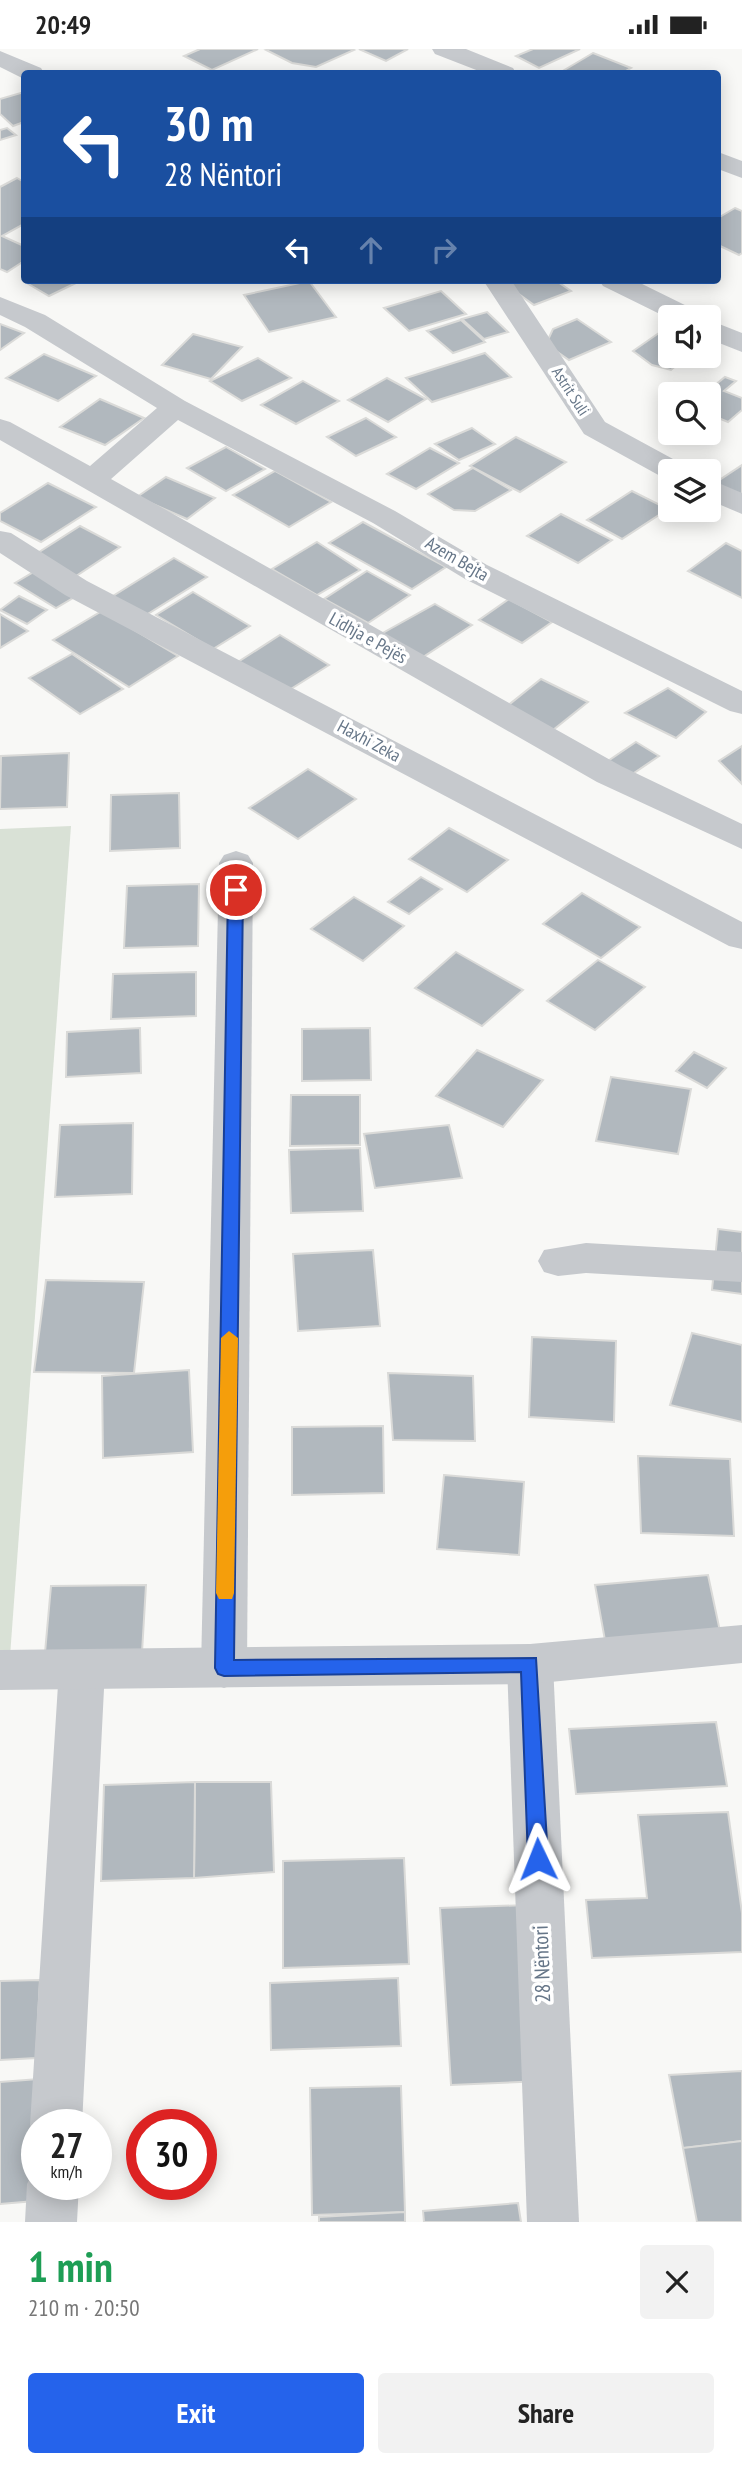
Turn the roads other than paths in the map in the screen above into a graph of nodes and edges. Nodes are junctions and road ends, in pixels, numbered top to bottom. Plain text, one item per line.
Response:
1 (444, 49) edge
2 (0, 58) edge
3 (26, 70) edge
4 (496, 70) edge
5 (721, 161) edge
6 (742, 170) edge
7 (500, 284) edge
8 (621, 284) edge
9 (0, 305) edge
10 (663, 305) edge
11 (721, 334) edge
12 (742, 344) edge
13 (175, 407) junction
14 (0, 428) edge
15 (658, 463) edge
16 (93, 479) junction
17 (721, 494) edge
18 (742, 505) edge
19 (0, 540) edge
20 (742, 704) edge
21 (742, 838) edge
22 (236, 863) dead end
23 (742, 937) edge
24 (558, 1261) dead end
25 (742, 1267) edge
26 (742, 1644) edge
27 (530, 1664) junction
28 (224, 1668) junction
29 (82, 1669) junction
30 (0, 1670) edge
31 (57, 2109) edge
32 (52, 2200) edge
33 (51, 2222) edge
34 (552, 2222) edge

1 - 4 street
2 - 3 street
5 - 6 street
7 - 15 street, Astrit Suli
8 - 10 street
9 - 13 street, Azem Bejta
11 - 12 street
13 - 16 street
13 - 20 street, Azem Bejta
14 - 16 street, Lidhja e Pejës
16 - 21 street, Lidhja e Pejës
17 - 18 street
19 - 23 street, Haxhi Zeka
22 - 28 street
24 - 25 street
26 - 27 street
27 - 28 street
27 - 34 street, 28 Nëntori
28 - 29 street
29 - 30 street
29 - 31 street
32 - 33 street

